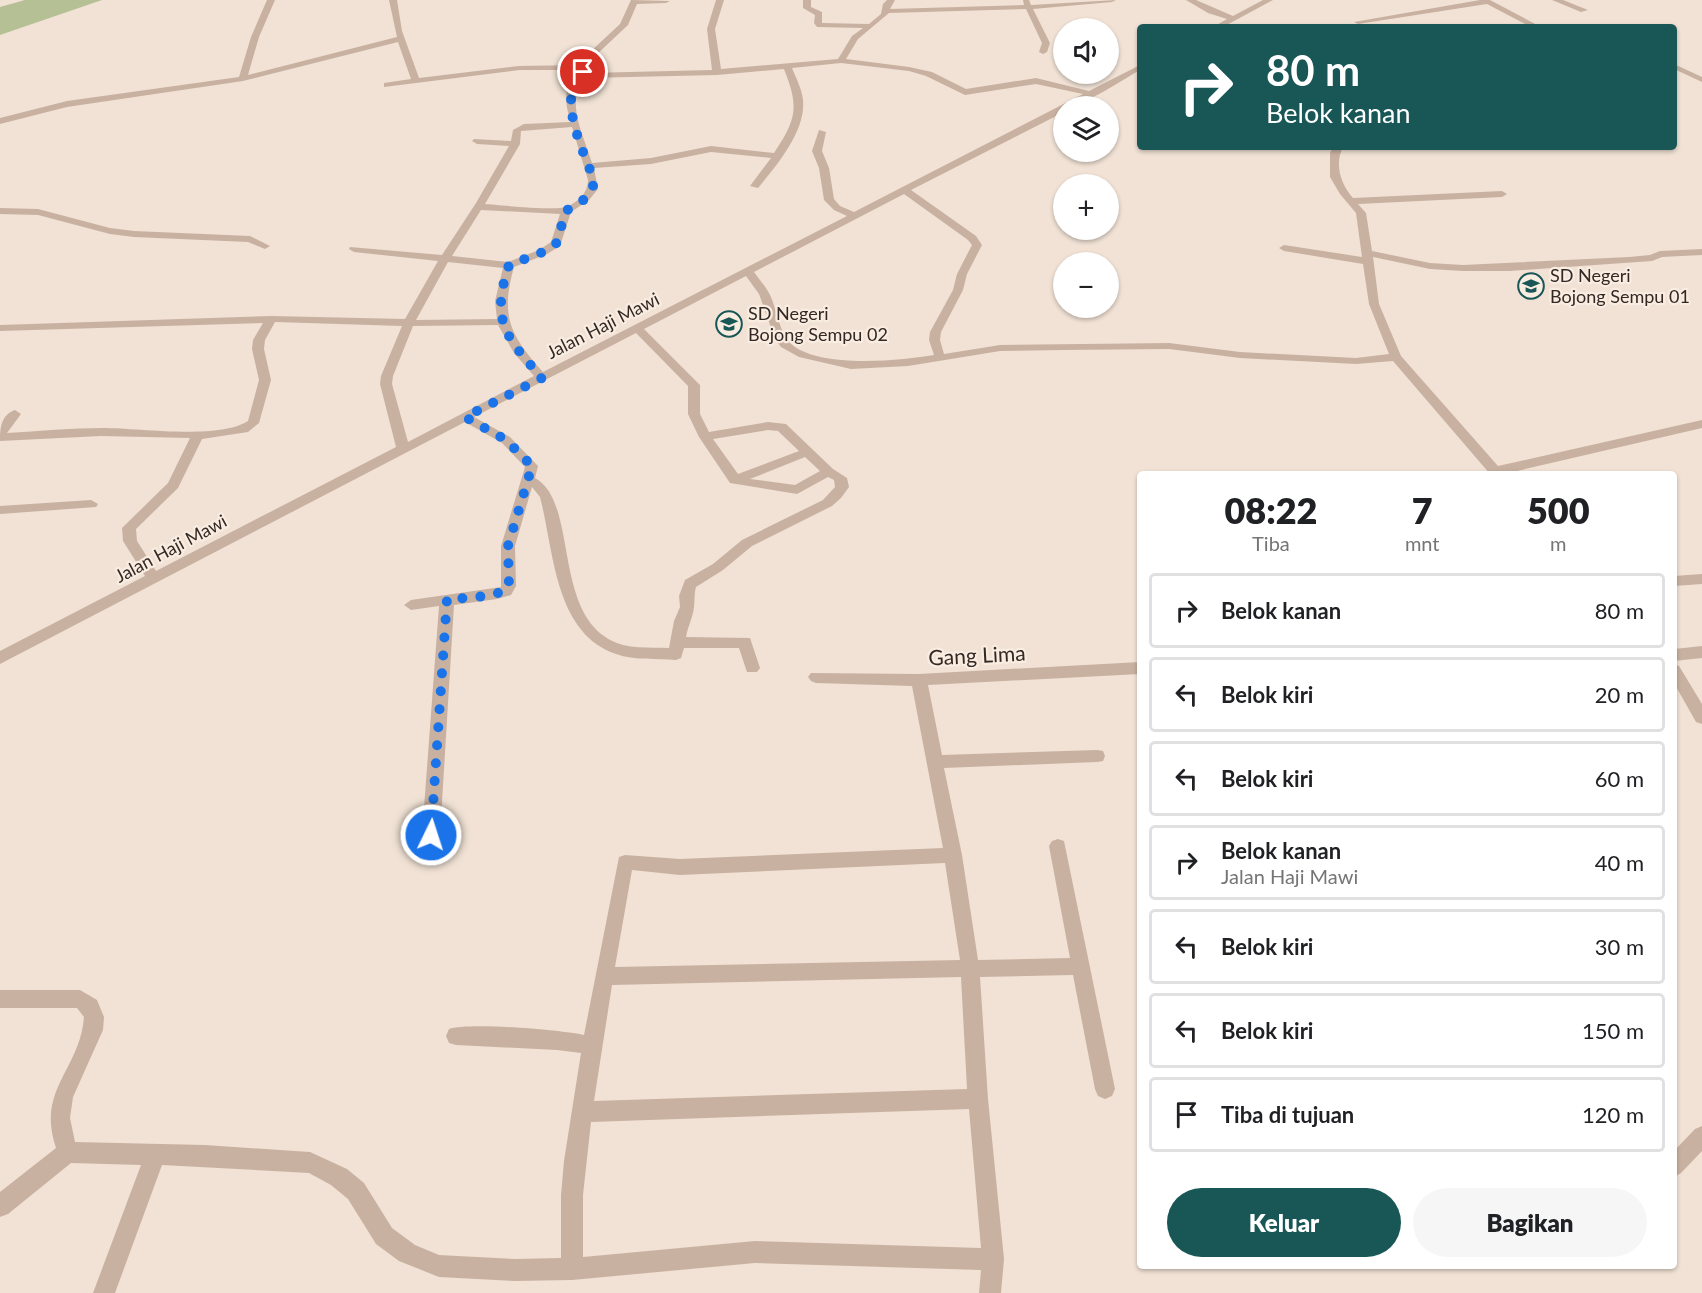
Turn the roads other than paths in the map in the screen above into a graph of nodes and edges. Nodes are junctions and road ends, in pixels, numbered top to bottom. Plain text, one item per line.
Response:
1 (271, 0) edge
2 (393, 0) edge
3 (720, 0) edge
4 (807, 0) edge
5 (891, 0) edge
6 (1112, 0) edge
7 (1190, 0) edge
8 (1269, 0) edge
9 (1556, 0) edge
10 (634, 1) edge
11 (666, 1) edge
12 (1083, 1) edge
13 (1486, 1) edge
14 (1027, 3) edge
15 (1584, 10) dead end
16 (888, 12) junction
17 (1234, 19) junction
18 (1358, 22) dead end
19 (1223, 24) edge
20 (1531, 24) edge
21 (871, 26) junction
22 (400, 39) junction
23 (1044, 52) dead end
24 (841, 61) junction
25 (788, 68) junction
26 (1677, 68) edge
27 (1137, 69) edge
28 (583, 72) junction
29 (717, 73) junction
30 (243, 79) junction
31 (1702, 80) edge
32 (416, 81) junction
33 (387, 85) dead end
34 (1091, 94) junction
35 (1087, 96) edge
36 (1053, 113) edge
37 (0, 122) edge
38 (575, 124) junction
39 (822, 132) dead end
40 (477, 141) dead end
41 (515, 144) junction
42 (1336, 150) edge
43 (777, 156) junction
44 (588, 166) junction
45 (754, 186) dead end
46 (904, 190) junction
47 (1502, 194) dead end
48 (1351, 201) junction
49 (478, 207) junction
50 (0, 211) edge
51 (566, 211) junction
52 (855, 216) junction
53 (265, 246) dead end
54 (1284, 248) dead end
55 (354, 249) dead end
56 (1702, 252) edge
57 (1367, 257) junction
58 (445, 258) junction
59 (509, 265) junction
60 (748, 272) junction
61 (271, 320) junction
62 (410, 321) junction
63 (501, 322) junction
64 (0, 328) edge
65 (638, 329) junction
66 (1396, 357) junction
67 (941, 360) junction
68 (542, 378) junction
69 (15, 414) dead end
70 (465, 417) junction
71 (1702, 424) edge
72 (0, 435) edge
73 (198, 435) junction
74 (705, 437) junction
75 (403, 448) junction
76 (807, 452) junction
77 (1495, 471) edge
78 (1500, 471) edge
79 (828, 472) junction
80 (529, 480) junction
81 (735, 480) junction
82 (91, 504) dead end
83 (0, 510) edge
84 (154, 579) junction
85 (1702, 579) edge
86 (1677, 581) edge
87 (447, 599) junction
88 (411, 605) dead end
89 (678, 643) junction
90 (1702, 652) edge
91 (1677, 655) edge
92 (0, 658) edge
93 (752, 668) dead end
94 (1137, 668) edge
95 (1677, 674) edge
96 (816, 677) dead end
97 (920, 680) junction
98 (1694, 694) edge
99 (1702, 718) edge
100 (1097, 756) dead end
101 (935, 762) junction
102 (431, 835) dead end
103 (1058, 846) dead end
104 (953, 855) junction
105 (1080, 966) junction
106 (970, 967) junction
107 (605, 976) junction
108 (0, 999) edge
109 (456, 1036) dead end
110 (592, 1047) junction
111 (1105, 1089) dead end
112 (978, 1099) junction
113 (582, 1112) junction
114 (1702, 1136) edge
115 (68, 1152) junction
116 (155, 1155) junction
117 (1677, 1163) edge
118 (0, 1206) edge
119 (993, 1259) junction
120 (572, 1269) junction
121 (104, 1293) edge
122 (990, 1293) edge

1 - 30 street
2 - 22 street
3 - 29 street
4 - 21 street
5 - 16 street
6 - 12 street
7 - 17 street
8 - 17 street
9 - 15 street
10 - 11 street
10 - 28 street
12 - 14 street
13 - 18 street
13 - 20 street
14 - 16 street
14 - 23 street
16 - 21 street
17 - 19 street
21 - 24 street
22 - 30 street
22 - 32 street
24 - 25 street
24 - 34 street
25 - 29 street
25 - 43 street
26 - 31 street
27 - 34 street, Jalan Haji Mawi
28 - 29 street
28 - 32 street
28 - 38 street
30 - 37 street
32 - 33 street
34 - 35 street, Jalan Haji Mawi
36 - 46 street, Jalan Haji Mawi
38 - 41 street
38 - 44 street
39 - 52 street
40 - 41 street
41 - 49 street
42 - 48 street
43 - 44 street
43 - 45 street
44 - 51 street
46 - 52 street, Jalan Haji Mawi
46 - 67 street
47 - 48 street
48 - 57 street
49 - 51 street
49 - 58 street
50 - 53 street
51 - 59 street
52 - 60 street, Jalan Haji Mawi
54 - 57 street
55 - 58 street
56 - 57 street
57 - 66 street
58 - 59 street
58 - 62 street
59 - 63 street
60 - 65 street, Jalan Haji Mawi
60 - 67 street
61 - 62 street
61 - 64 street
61 - 73 street
62 - 63 street
62 - 75 street
63 - 68 street
65 - 68 street, Jalan Haji Mawi
65 - 74 street
66 - 67 street
66 - 77 street
68 - 70 street, Jalan Haji Mawi
69 - 72 street
70 - 75 street, Jalan Haji Mawi
70 - 80 street
71 - 78 street
72 - 73 street
73 - 84 street
74 - 76 street
74 - 81 street
75 - 84 street, Jalan Haji Mawi
76 - 79 street
76 - 81 street
79 - 81 street
79 - 89 street
80 - 87 street
80 - 89 street
82 - 83 street
84 - 92 street, Jalan Haji Mawi
85 - 86 street
87 - 88 street
87 - 102 street
89 - 93 street
90 - 91 street
94 - 97 street, Gang Lima
95 - 98 street
96 - 97 street, Gang Lima
97 - 101 street
98 - 99 street
100 - 101 street
101 - 104 street
103 - 105 street
104 - 106 street
104 - 107 street
105 - 106 street
105 - 111 street
106 - 107 street
106 - 112 street
107 - 110 street
108 - 115 street
109 - 110 street
110 - 113 street
112 - 113 street
112 - 119 street
113 - 120 street
114 - 117 street
115 - 116 street
115 - 118 street
116 - 120 street
116 - 121 street
119 - 120 street
119 - 122 street

